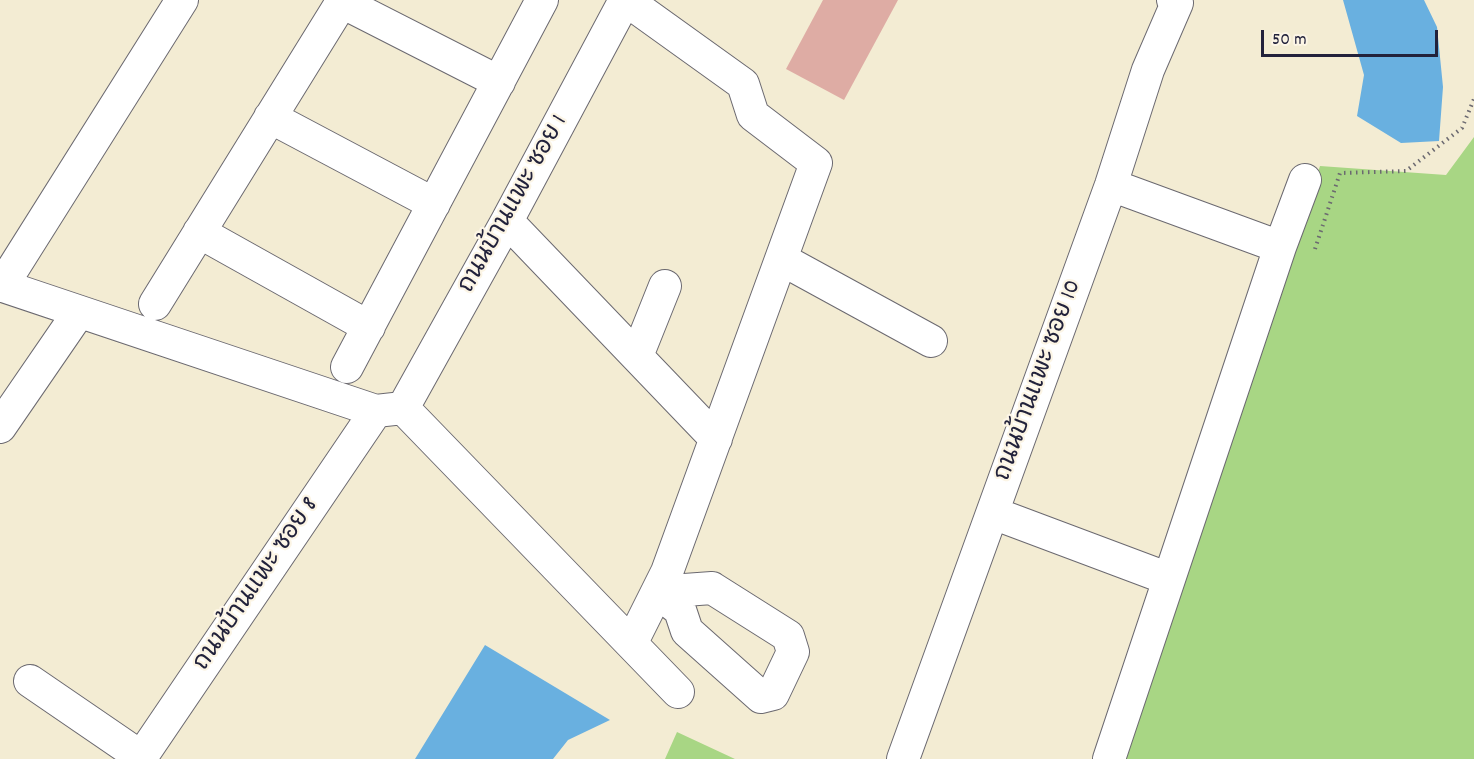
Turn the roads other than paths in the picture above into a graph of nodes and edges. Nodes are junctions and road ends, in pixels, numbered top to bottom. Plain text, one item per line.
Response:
1 (182, 0) edge
2 (542, 0) edge
3 (626, 0) edge
4 (343, 1) edge
5 (1175, 1) edge
6 (499, 82) junction
7 (270, 117) junction
8 (1305, 180) dead end
9 (1111, 185) junction
10 (434, 204) junction
11 (507, 221) junction
12 (199, 232) junction
13 (1280, 247) junction
14 (781, 259) junction
15 (1, 286) edge
16 (665, 286) dead end
17 (155, 304) dead end
18 (79, 312) junction
19 (369, 327) junction
20 (931, 340) dead end
21 (637, 356) junction
22 (347, 367) dead end
23 (390, 410) junction
24 (0, 428) edge
25 (716, 439) junction
26 (993, 513) junction
27 (1169, 579) junction
28 (632, 642) junction
29 (30, 681) dead end
30 (678, 692) dead end
31 (141, 758) edge
32 (903, 759) edge
33 (1108, 759) edge

1 - 15 street
2 - 6 street
3 - 11 street, ถนนบ้านแพะ ซอย 1
3 - 14 street
4 - 6 street
4 - 7 street
5 - 9 street, ถนนบ้านแพะ ซอย 10
6 - 10 street
7 - 10 street
7 - 12 street
8 - 13 street
9 - 13 street
9 - 26 street, ถนนบ้านแพะ ซอย 10
10 - 19 street
11 - 21 street
11 - 23 street, ถนนบ้านแพะ ซอย 1
12 - 17 street
12 - 19 street
13 - 27 street
14 - 20 street
14 - 25 street
15 - 18 street
16 - 21 street
18 - 23 street
18 - 24 street
19 - 22 street
21 - 25 street
23 - 28 street
23 - 31 street, ถนนบ้านแพะ ซอย 8
25 - 28 street
26 - 27 street
26 - 32 street, ถนนบ้านแพะ ซอย 10
27 - 33 street
28 - 30 street
29 - 31 street

